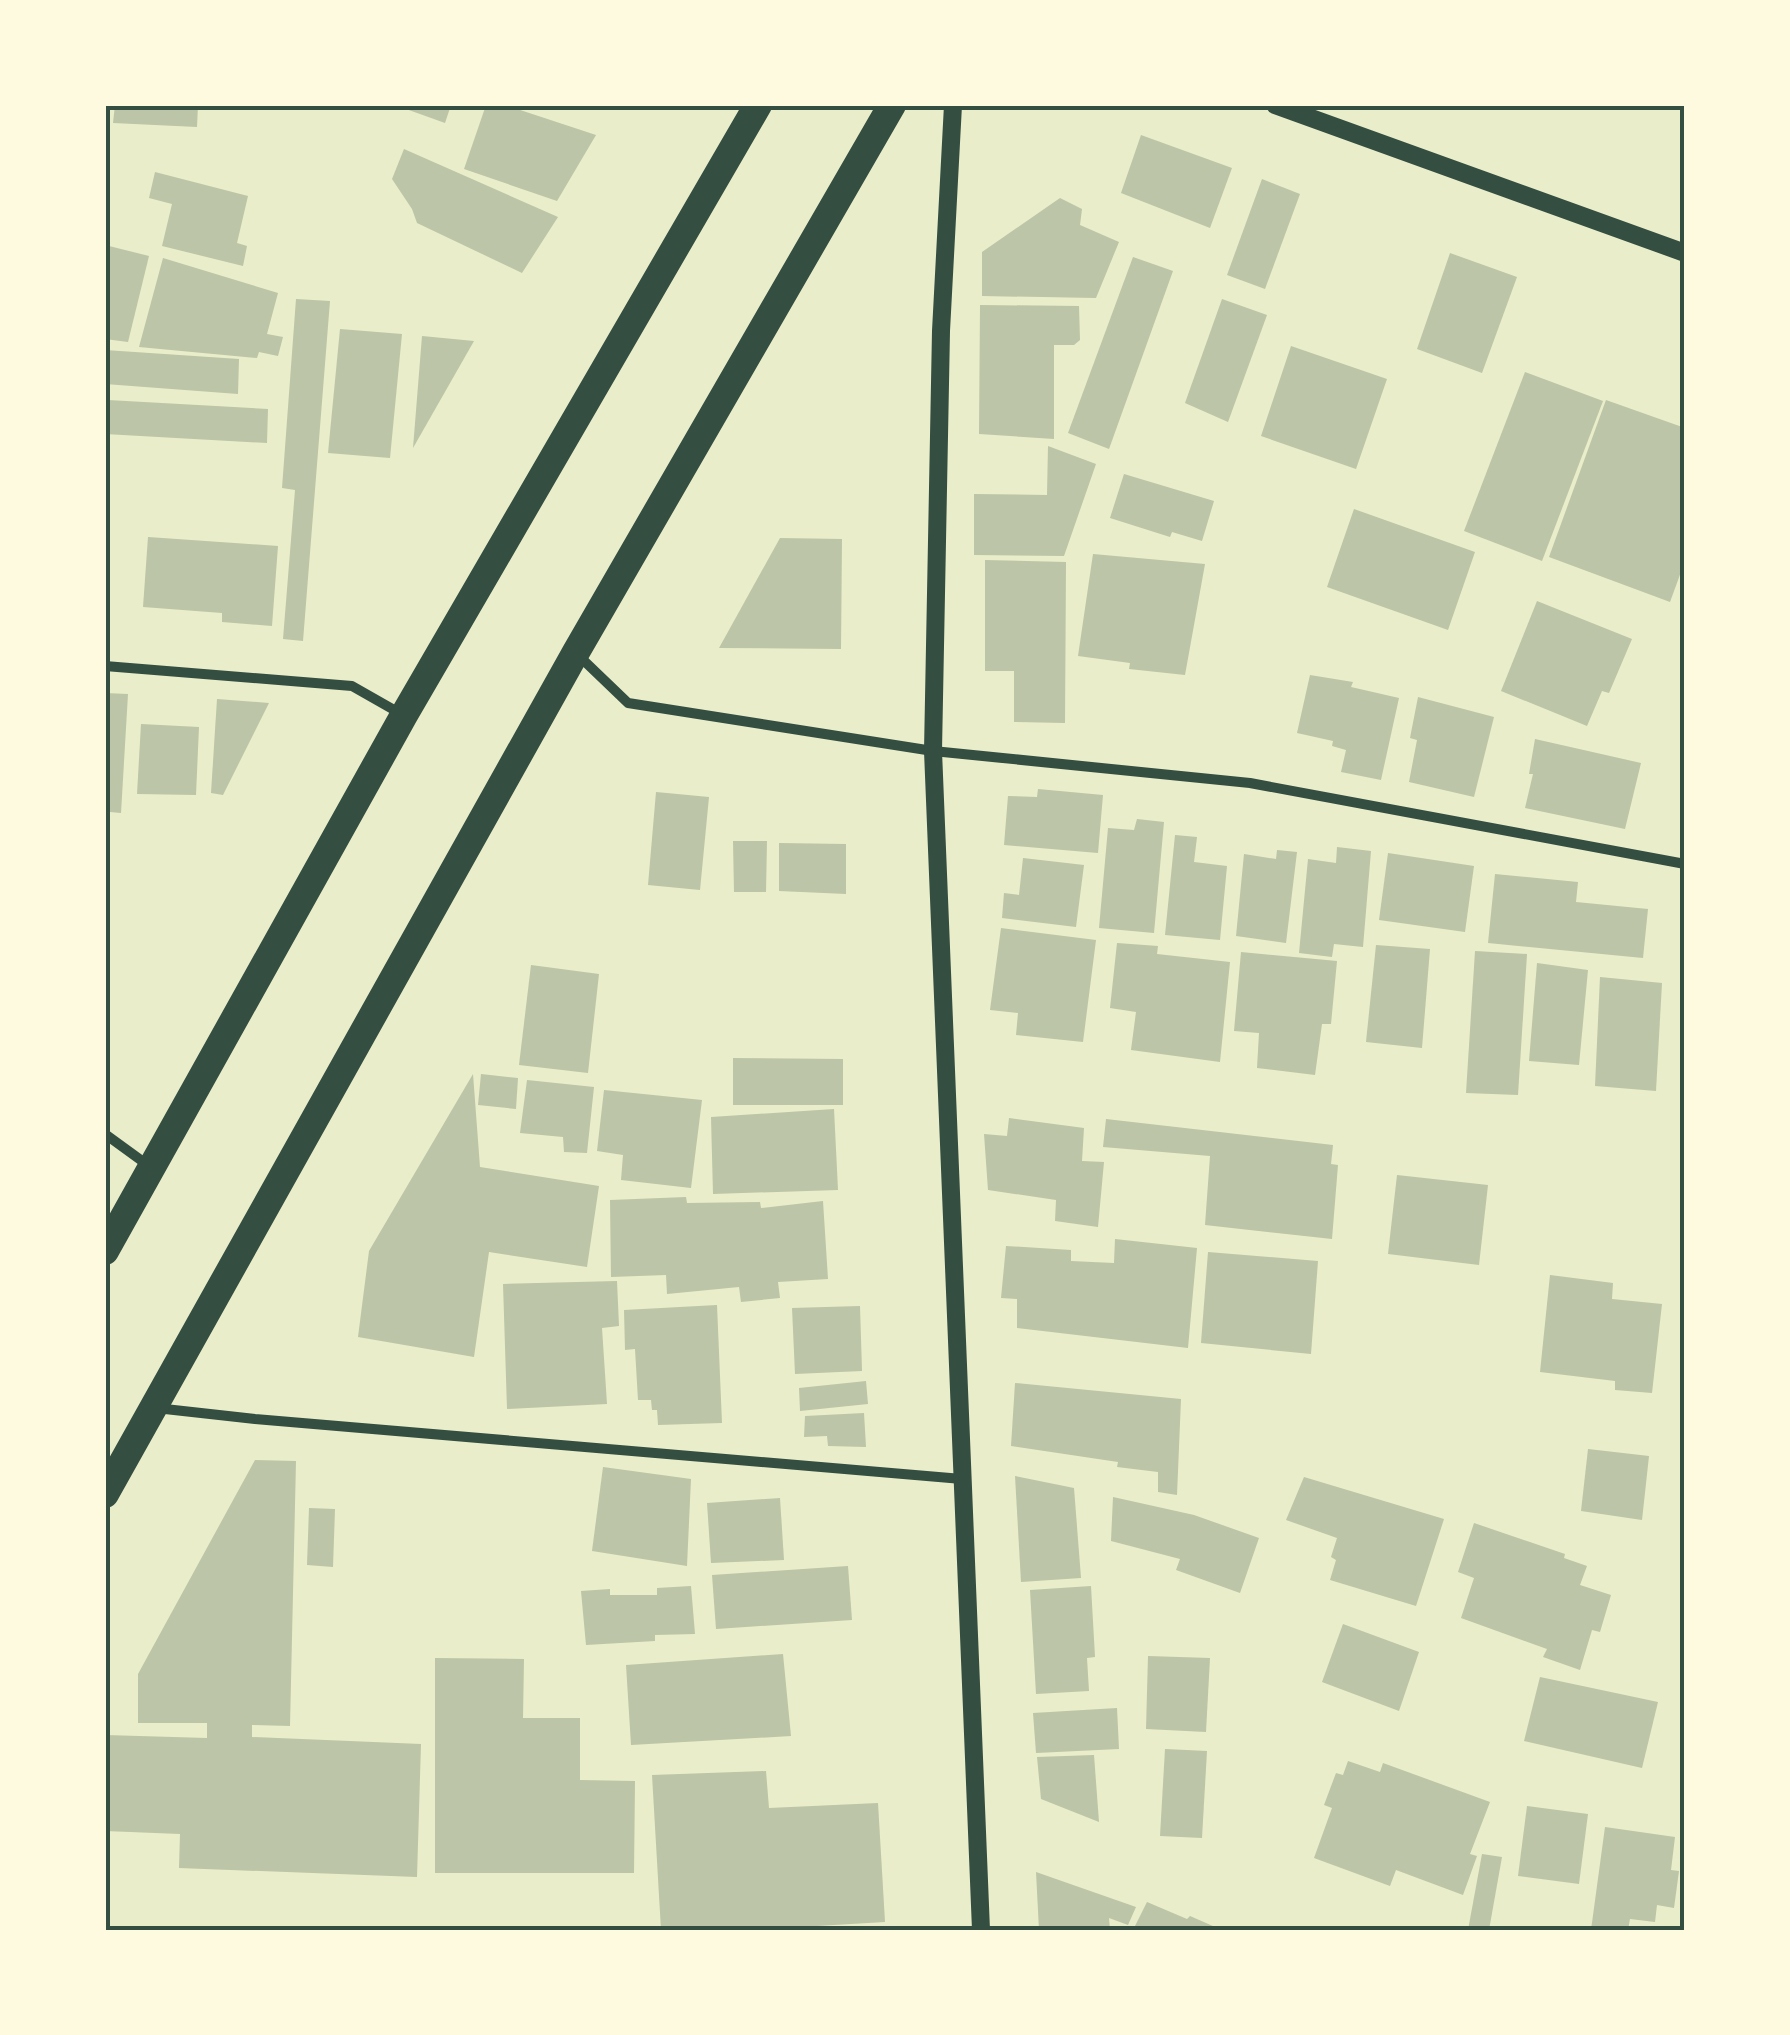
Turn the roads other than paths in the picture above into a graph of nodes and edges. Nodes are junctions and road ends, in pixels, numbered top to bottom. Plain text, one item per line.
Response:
1 (758, 105) edge
2 (892, 105) edge
3 (952, 105) edge
4 (1275, 105) edge
5 (1685, 252) edge
6 (576, 652) junction
7 (105, 666) edge
8 (404, 715) junction
9 (933, 751) junction
10 (1685, 864) edge
11 (105, 1134) edge
12 (152, 1168) junction
13 (105, 1251) edge
14 (153, 1408) junction
15 (962, 1479) junction
16 (105, 1494) edge
17 (981, 1930) edge

1 - 8 highway
2 - 6 highway
3 - 9 street
4 - 5 street
6 - 9 street
6 - 14 highway
7 - 8 street
8 - 12 highway
9 - 10 street
9 - 15 street
11 - 12 street
12 - 13 highway
14 - 15 street
14 - 16 highway
15 - 17 street

